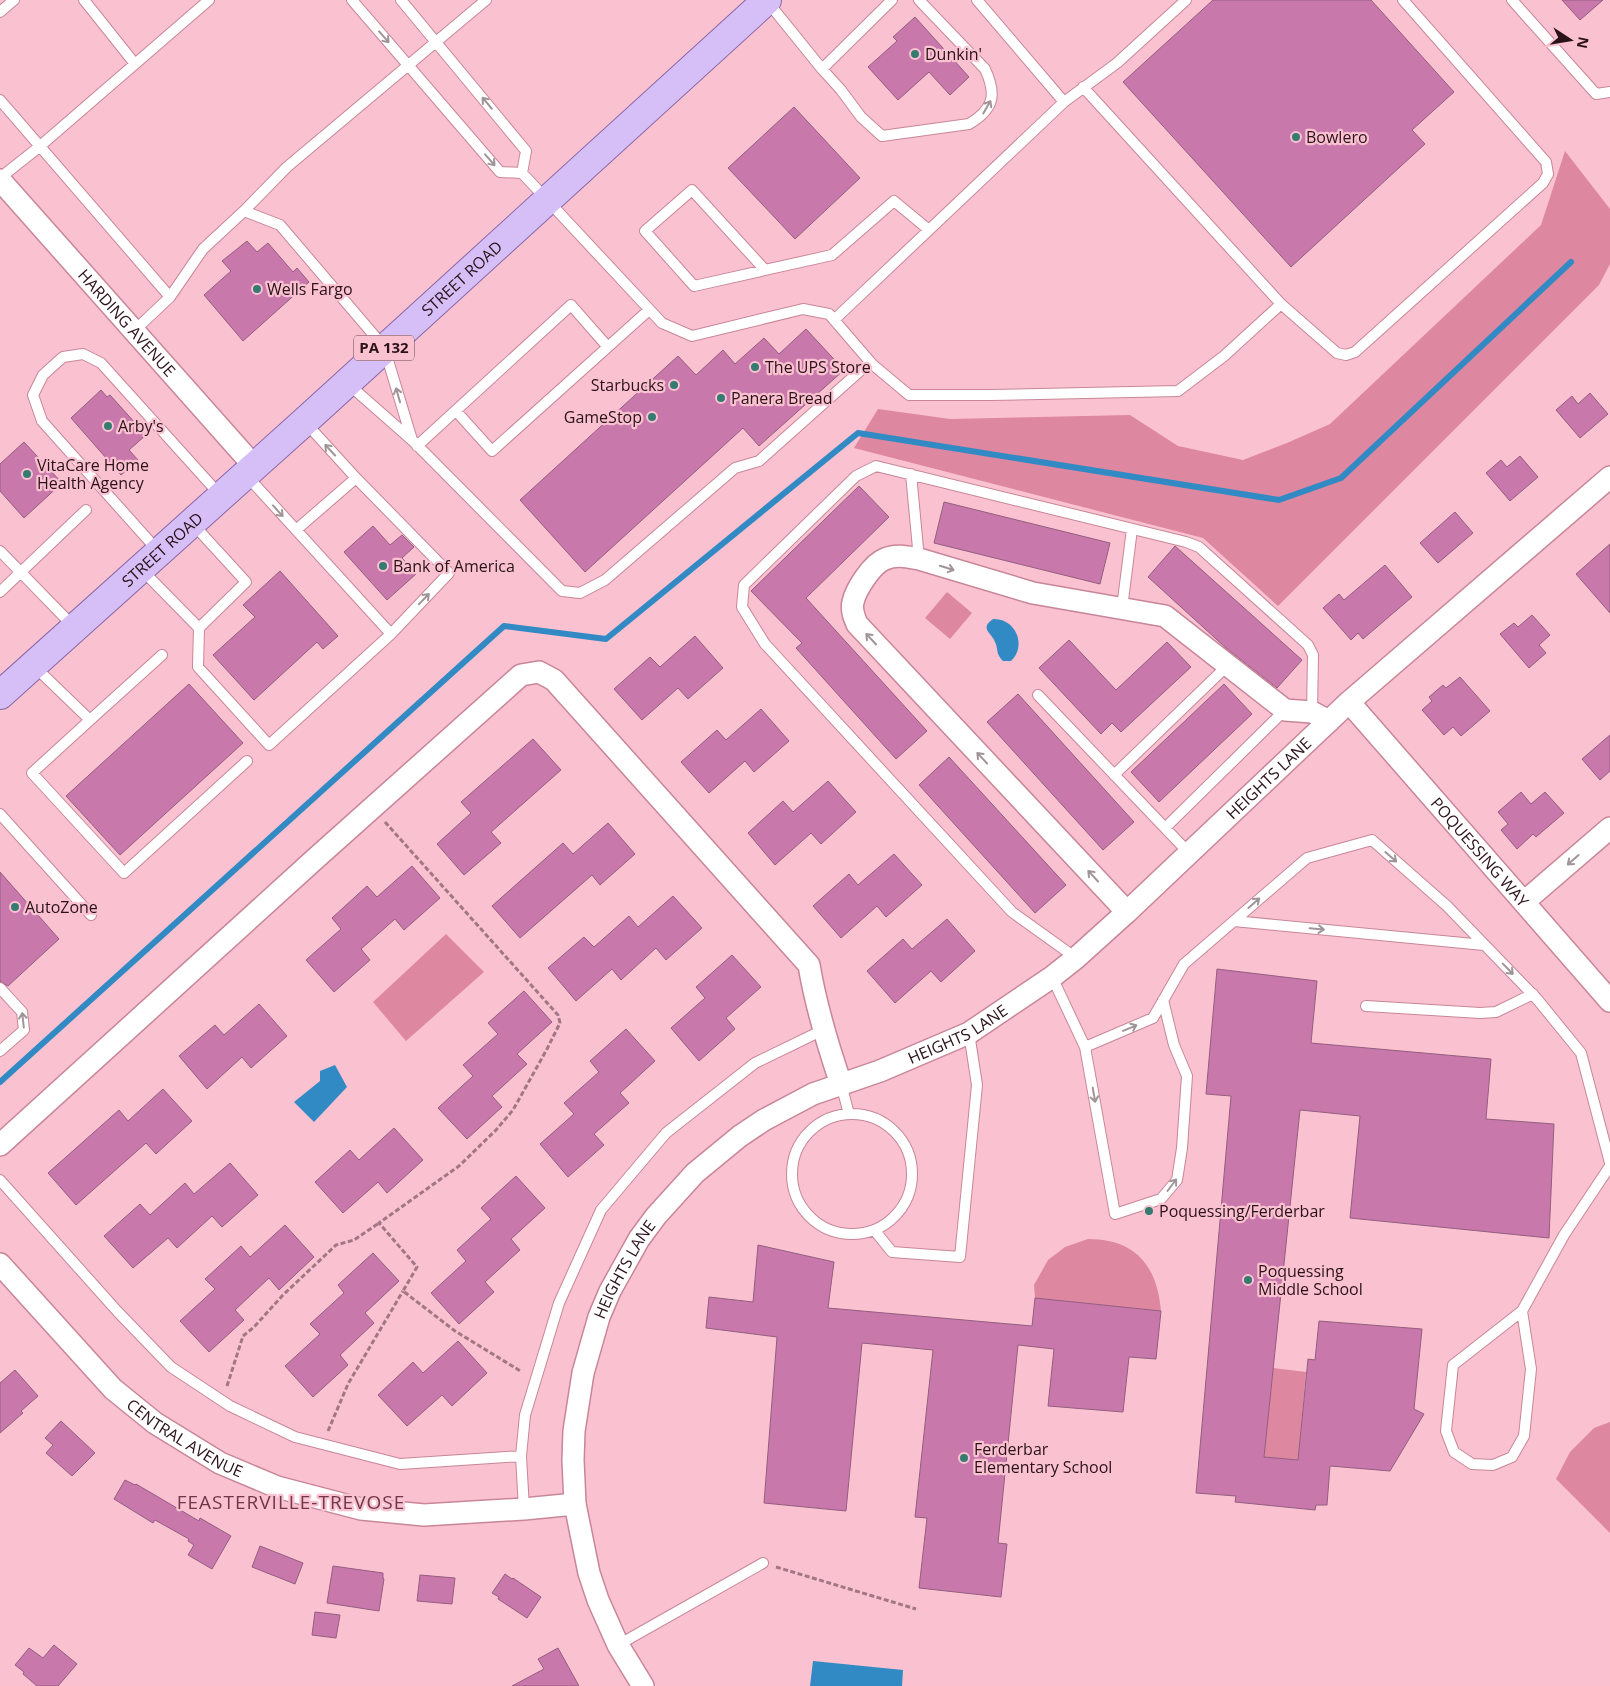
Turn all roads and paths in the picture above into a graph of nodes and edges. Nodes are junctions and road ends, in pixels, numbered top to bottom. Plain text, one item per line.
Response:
1 (14, 0) edge
2 (84, 0) edge
3 (209, 0) edge
4 (352, 0) edge
5 (401, 0) edge
6 (486, 0) edge
7 (767, 0) edge
8 (892, 0) edge
9 (919, 0) edge
10 (977, 0) edge
11 (1186, 0) edge
12 (1402, 0) edge
13 (1512, 0) edge
14 (0, 12) edge
15 (436, 42) junction
16 (135, 64) junction
17 (408, 66) junction
18 (822, 69) junction
19 (1083, 87) junction
20 (1610, 92) edge
21 (0, 100) edge
22 (1064, 102) junction
23 (39, 147) junction
24 (522, 173) junction
25 (0, 179) edge
26 (546, 200) junction
27 (244, 212) junction
28 (929, 230) junction
29 (765, 270) junction
30 (170, 297) junction
31 (1281, 304) junction
32 (649, 310) junction
33 (834, 320) junction
34 (134, 331) junction
35 (607, 346) junction
36 (384, 347) junction
37 (870, 362) junction
38 (346, 382) junction
39 (456, 410) junction
40 (304, 422) junction
41 (415, 444) junction
42 (250, 470) junction
43 (910, 474) junction
44 (1610, 477) edge
45 (356, 478) junction
46 (221, 496) junction
47 (86, 510) dead end
48 (192, 522) junction
49 (1132, 529) junction
50 (296, 530) junction
51 (0, 550) edge
52 (919, 559) junction
53 (150, 560) junction
54 (20, 572) junction
55 (0, 592) edge
56 (1122, 608) junction
57 (75, 628) junction
58 (198, 628) junction
59 (391, 634) junction
60 (162, 655) dead end
61 (33, 665) junction
62 (1228, 666) junction
63 (0, 695) edge
64 (1038, 695) dead end
65 (1349, 702) junction
66 (1285, 710) junction
67 (1320, 717) junction
68 (90, 720) junction
69 (247, 761) dead end
70 (1114, 775) junction
71 (372, 808) junction
72 (0, 814) edge
73 (1165, 828) junction
74 (1610, 828) edge
75 (1189, 853) junction
76 (1524, 902) junction
77 (1127, 912) junction
78 (91, 915) dead end
79 (1234, 921) junction
80 (1484, 944) junction
81 (1076, 958) junction
82 (1052, 977) junction
83 (0, 988) edge
84 (1533, 994) junction
85 (1163, 1000) junction
86 (1610, 1001) edge
87 (1366, 1006) dead end
88 (822, 1030) junction
89 (969, 1033) junction
90 (1085, 1047) junction
91 (0, 1051) edge
92 (841, 1084) junction
93 (849, 1114) junction
94 (0, 1145) edge
95 (1610, 1164) edge
96 (0, 1180) edge
97 (379, 1223) junction
98 (874, 1231) junction
99 (0, 1264) edge
100 (403, 1291) junction
101 (1522, 1311) junction
102 (535, 1380) junction
103 (222, 1401) junction
104 (323, 1444) junction
105 (521, 1456) junction
106 (575, 1504) junction
107 (524, 1509) junction
108 (763, 1563) joint
109 (916, 1609) dead end
110 (618, 1645) junction
111 (643, 1686) edge

1 - 14 lane
2 - 16 lane
3 - 16 lane
4 -> 17 lane
5 - 15 lane
6 - 15 lane
7 - 18 lane
7 - 26 main road, STREET ROAD / PA 132
8 - 18 lane
18 -> 9 lane
10 - 22 lane
11 - 19 lane
12 - 31 lane
13 - 20 lane
15 - 17 lane
24 -> 15 lane
16 - 23 lane
17 -> 24 lane
17 - 27 lane
19 - 22 lane
19 - 31 lane
21 - 23 lane
22 - 28 lane
23 - 25 lane
23 - 30 lane
24 - 26 lane
25 - 34 street, HARDING AVENUE
26 - 32 lane
26 - 36 main road, STREET ROAD / PA 132
27 - 30 lane
27 - 36 lane
28 - 29 lane
28 - 33 lane
29 - 29 lane
30 - 34 lane
31 - 37 lane
32 - 33 lane
32 - 35 lane
33 - 37 lane
34 - 42 street, HARDING AVENUE
35 - 39 lane
35 - 39 lane
36 - 38 main road, STREET ROAD / PA 132
41 -> 36 lane
37 - 41 lane
38 - 40 main road, STREET ROAD / PA 132
38 - 41 lane
39 - 41 lane
40 - 42 main road, STREET ROAD / PA 132
45 -> 40 lane
42 - 46 main road, STREET ROAD / PA 132
42 -> 50 lane
43 - 49 lane
43 - 52 lane
43 - 81 lane
44 - 65 street, HEIGHTS LANE
45 - 50 lane
59 -> 45 lane
46 - 48 main road, STREET ROAD / PA 132
46 - 53 lane
47 - 54 lane
48 - 53 main road, STREET ROAD / PA 132
48 - 58 lane
49 - 56 lane
49 - 67 lane
50 - 59 lane
51 - 54 lane
52 -> 56 street
77 -> 52 street
53 - 57 main road, STREET ROAD / PA 132
53 - 58 lane
54 - 55 lane
54 - 57 lane
56 - 62 street
57 - 61 main road, STREET ROAD / PA 132
58 - 59 lane
60 - 68 lane
61 - 63 main road, STREET ROAD / PA 132
61 - 68 lane
62 - 66 street
62 - 70 lane
64 - 70 lane
65 - 67 street, HEIGHTS LANE
65 - 76 street, POQUESSING WAY
66 - 67 street
66 - 73 lane
67 - 75 street, HEIGHTS LANE
68 - 69 lane
70 - 73 lane
71 - 88 street
71 - 94 street
71 - 97 path
72 - 78 lane
73 - 75 lane
74 -> 76 street
75 - 77 street, HEIGHTS LANE
76 - 86 street, POQUESSING WAY
77 - 81 street, HEIGHTS LANE
79 -> 80 lane
79 -> 80 lane
79 - 85 lane
80 -> 84 lane
81 - 82 street, HEIGHTS LANE
82 - 89 street, HEIGHTS LANE
82 - 90 lane
91 -> 83 lane
84 - 87 lane
84 - 95 lane
90 -> 85 lane
90 -> 85 lane
88 - 92 street
88 - 102 lane
89 - 92 street, HEIGHTS LANE
89 - 98 lane
92 - 93 lane
92 - 106 street, HEIGHTS LANE
93 - 98 lane
93 - 98 lane
95 - 101 lane
96 - 103 lane
97 - 100 path
97 - 103 path
99 - 107 street, CENTRAL AVENUE
100 - 102 path
100 - 104 path
101 - 101 lane
102 - 105 lane
103 - 104 lane
104 - 105 lane
105 - 107 lane
106 - 107 street, CENTRAL AVENUE
106 - 110 street, HEIGHTS LANE
108 - 109 path
108 - 110 lane
110 - 111 street, HEIGHTS LANE

